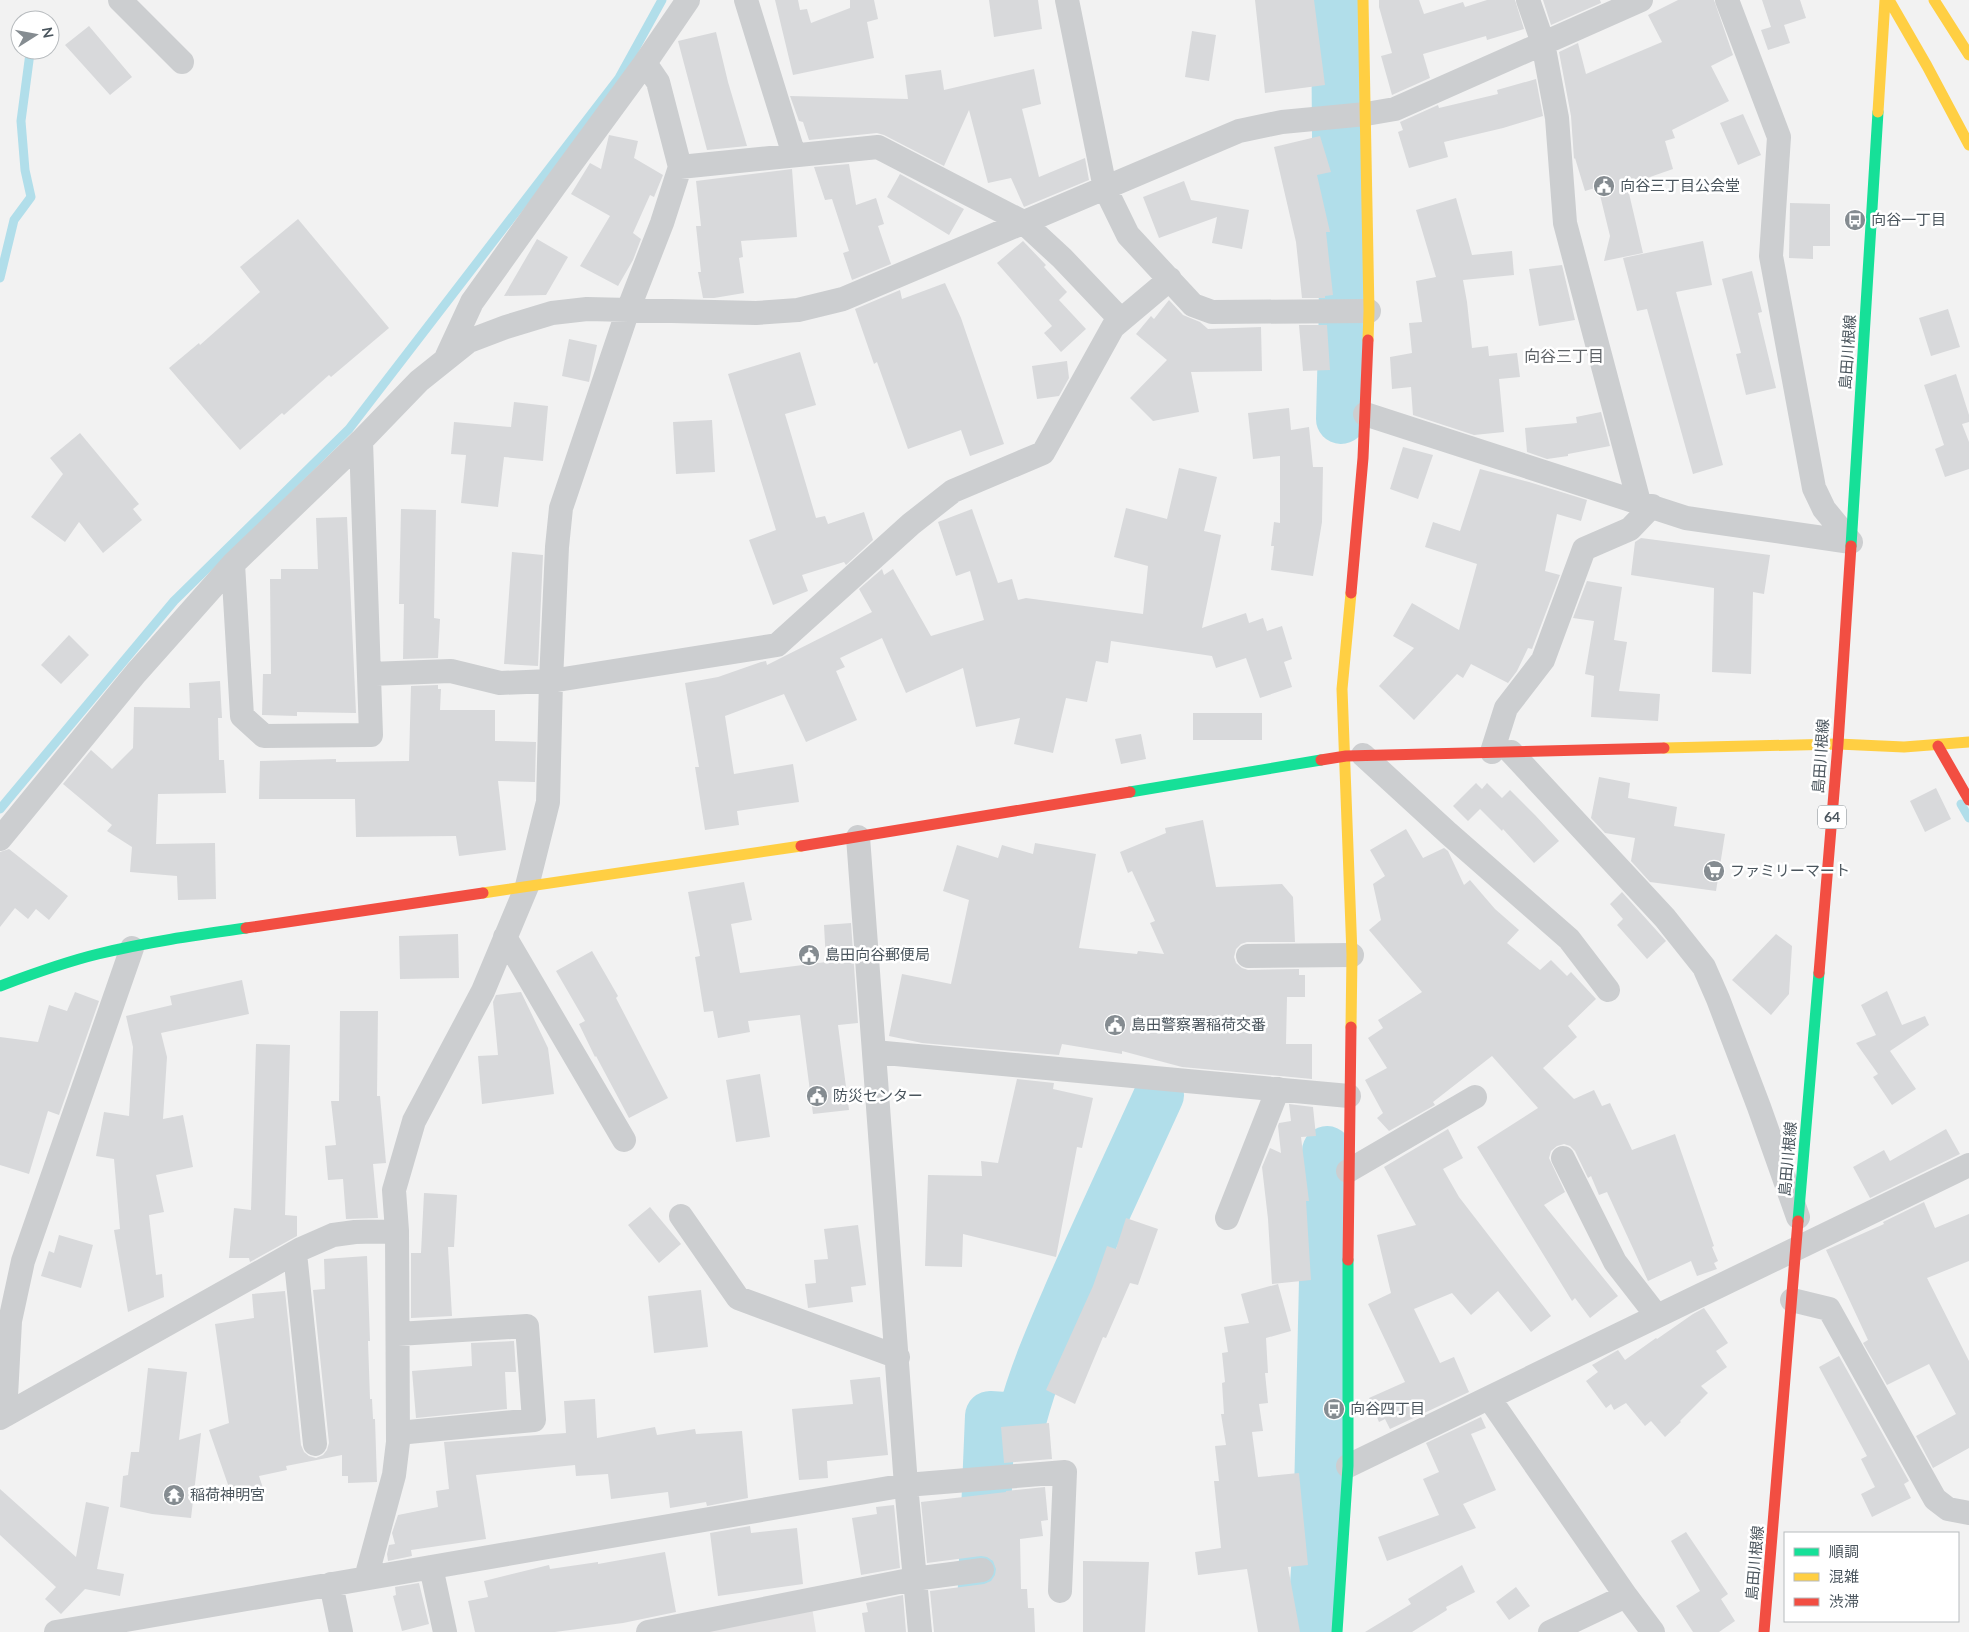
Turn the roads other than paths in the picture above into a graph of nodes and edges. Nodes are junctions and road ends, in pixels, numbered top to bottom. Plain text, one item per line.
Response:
1 (120, 0) edge
2 (688, 0) edge
3 (746, 0) edge
4 (1067, 0) edge
5 (1363, 0) edge
6 (1528, 0) edge
7 (1641, 0) edge
8 (1726, 0) edge
9 (1885, 0) edge
10 (1890, 0) edge
11 (1934, 0) edge
12 (1543, 43) junction
13 (1969, 55) edge
14 (182, 62) dead end
15 (645, 64) junction
16 (1366, 114) junction
17 (1969, 146) edge
18 (794, 155) junction
19 (680, 167) junction
20 (1105, 188) junction
21 (1023, 222) junction
22 (1170, 279) junction
23 (628, 310) junction
24 (1369, 311) junction
25 (1121, 320) junction
26 (445, 360) junction
27 (1365, 414) junction
28 (361, 441) junction
29 (1645, 504) junction
30 (1851, 542) junction
31 (233, 564) junction
32 (369, 674) junction
33 (551, 681) junction
34 (1969, 742) edge
35 (1838, 744) junction
36 (1938, 746) junction
37 (1502, 752) junction
38 (1354, 756) junction
39 (1969, 800) edge
40 (858, 837) junction
41 (0, 839) edge
42 (527, 886) junction
43 (505, 937) junction
44 (132, 948) junction
45 (1352, 955) junction
46 (1248, 956) dead end
47 (0, 986) edge
48 (1608, 990) dead end
49 (874, 1052) junction
50 (1278, 1089) junction
51 (1349, 1096) junction
52 (1475, 1096) dead end
53 (624, 1140) dead end
54 (1563, 1158) dead end
55 (1969, 1164) edge
56 (1348, 1171) junction
57 (682, 1216) dead end
58 (1227, 1218) dead end
59 (1798, 1218) junction
60 (397, 1231) junction
61 (1796, 1249) junction
62 (295, 1252) junction
63 (1792, 1300) junction
64 (1657, 1316) junction
65 (398, 1334) junction
66 (898, 1357) junction
67 (1489, 1398) junction
68 (2, 1416) edge
69 (398, 1432) junction
70 (316, 1444) dead end
71 (1348, 1466) junction
72 (906, 1485) junction
73 (1969, 1513) edge
74 (431, 1567) junction
75 (982, 1570) dead end
76 (366, 1578) junction
77 (914, 1579) junction
78 (331, 1584) junction
79 (1060, 1591) dead end
80 (1626, 1596) junction
81 (56, 1632) edge
82 (340, 1632) edge
83 (446, 1632) edge
84 (648, 1632) edge
85 (920, 1632) edge
86 (1337, 1632) edge
87 (1550, 1632) edge
88 (1653, 1632) edge
89 (1764, 1632) edge

1 - 14 street
2 - 15 street
3 - 18 street
4 - 20 street
5 - 16 main road
6 - 12 street
7 - 12 street
8 - 30 street
9 - 30 main road, 島田川根線 / 64
10 - 17 main road
11 - 13 main road
12 - 16 street
12 - 29 street
15 - 19 street
15 - 26 street
16 - 20 street
16 - 24 main road
18 - 19 street
18 - 21 street
19 - 23 street
20 - 21 street
20 - 22 street
21 - 23 street
21 - 25 street
22 - 24 street
22 - 25 street
23 - 26 street
23 - 33 street
24 - 27 main road
25 - 33 street
26 - 28 street
27 - 29 street
27 - 38 main road
28 - 31 street
28 - 32 street
29 - 30 street
29 - 37 street
30 - 35 main road, 島田川根線 / 64
31 - 32 street
31 - 41 street
32 - 33 street
33 - 42 street
34 - 36 main road
35 - 36 main road
35 - 37 main road
35 - 59 main road, 島田川根線 / 64
36 - 39 main road
37 - 38 main road
37 - 59 street
38 - 40 main road
38 - 45 main road
38 - 48 street
40 - 42 main road
40 - 49 street
42 - 43 street
42 - 44 main road
43 - 53 street
43 - 60 street
44 - 47 main road
44 - 68 street
45 - 46 street
45 - 51 main road
49 - 50 street
49 - 66 street
50 - 51 street
50 - 58 street
51 - 56 main road
52 - 56 street
54 - 64 street
55 - 61 street
56 - 71 main road
57 - 66 street
59 - 61 main road, 島田川根線 / 64
60 - 62 street
60 - 65 street
61 - 63 main road, 島田川根線 / 64
61 - 64 street
62 - 68 street
62 - 70 street
63 - 73 street
63 - 89 main road, 島田川根線 / 64
64 - 67 street
65 - 69 street
65 - 69 street
66 - 72 street
67 - 71 street
67 - 80 street
69 - 76 street
71 - 86 main road
72 - 74 street
72 - 77 street
72 - 79 street
74 - 76 street
74 - 83 street
75 - 77 street
76 - 78 street
77 - 84 street
77 - 85 street
78 - 81 street
78 - 82 street
80 - 87 street
80 - 88 street

